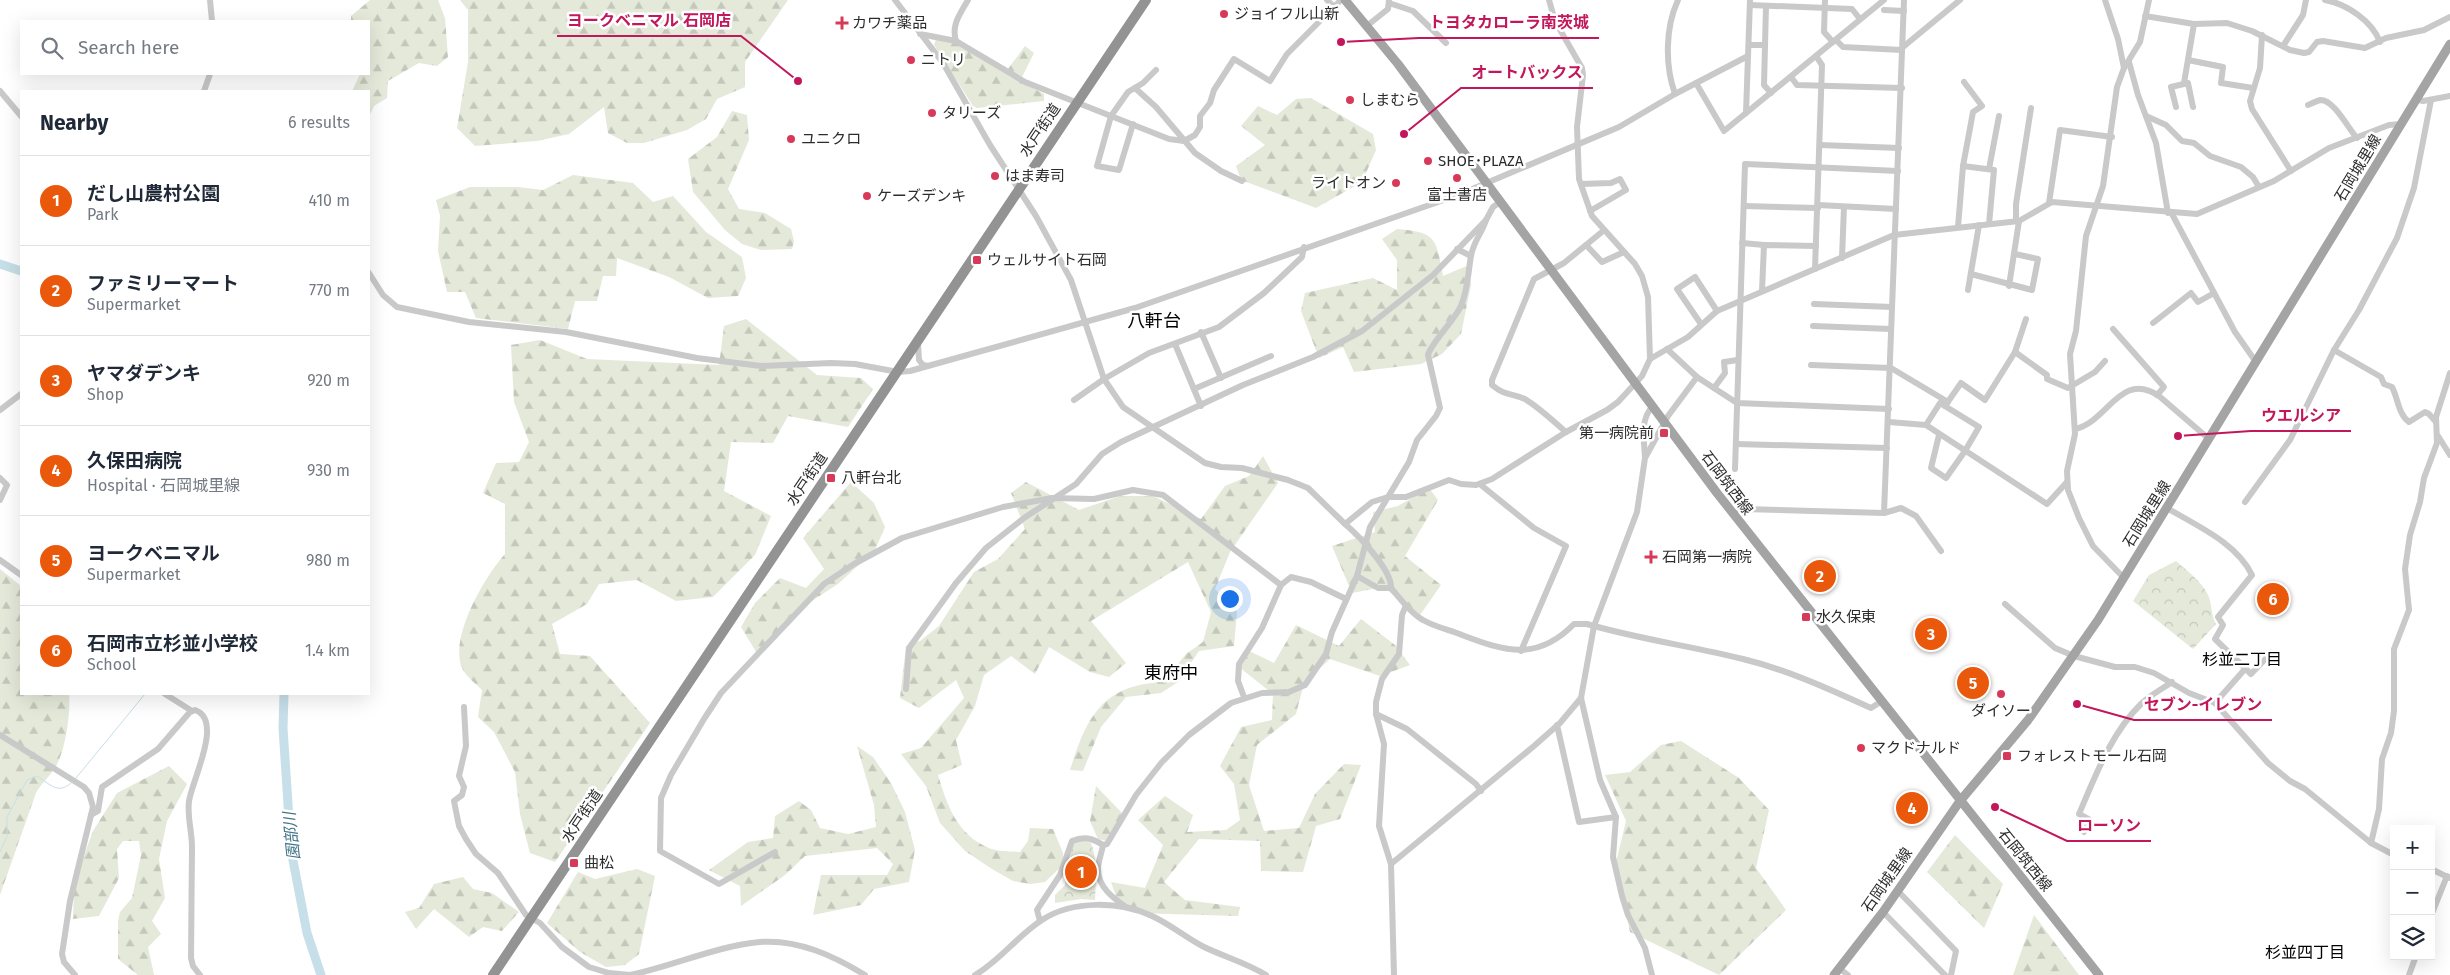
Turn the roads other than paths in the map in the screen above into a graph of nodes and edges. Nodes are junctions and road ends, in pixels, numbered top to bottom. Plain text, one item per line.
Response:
1 (210, 0) edge
2 (895, 0) edge
3 (968, 0) edge
4 (1146, 0) edge
5 (1327, 0) edge
6 (1341, 0) edge
7 (1345, 0) edge
8 (1550, 0) edge
9 (1678, 0) edge
10 (1825, 0) edge
11 (1884, 0) edge
12 (1904, 0) edge
13 (1960, 0) edge
14 (2105, 0) edge
15 (2149, 0) edge
16 (2306, 0) edge
17 (2326, 0) edge
18 (1389, 1) edge
19 (1750, 3) edge
20 (1334, 6) junction
21 (1766, 6) junction
22 (1825, 8) junction
23 (1884, 10) dead end
24 (1904, 10) junction
25 (2145, 16) junction
26 (2450, 17) edge
27 (1860, 19) junction
28 (212, 20) edge
29 (2194, 24) junction
30 (1368, 25) junction
31 (920, 34) junction
32 (2262, 35) junction
33 (956, 41) junction
34 (1834, 41) junction
35 (2380, 42) junction
36 (1446, 43) dead end
37 (2450, 44) edge
38 (1749, 45) junction
39 (1765, 45) junction
40 (2283, 46) junction
41 (1903, 48) junction
42 (1748, 56) junction
43 (1816, 56) junction
44 (2188, 60) junction
45 (2129, 62) junction
46 (2124, 68) junction
47 (1156, 70) dead end
48 (210, 75) edge
49 (1790, 77) junction
50 (1964, 82) dead end
51 (1696, 83) junction
52 (2184, 83) junction
53 (1821, 86) junction
54 (1134, 88) junction
55 (1902, 88) junction
56 (2254, 88) junction
57 (204, 90) edge
58 (0, 91) edge
59 (1771, 93) junction
60 (1675, 94) junction
61 (2450, 96) edge
62 (2416, 100) junction
63 (2431, 100) junction
64 (1076, 104) junction
65 (2308, 106) dead end
66 (2176, 107) dead end
67 (2193, 107) dead end
68 (2031, 108) dead end
69 (1746, 113) junction
70 (20, 115) edge
71 (1111, 116) junction
72 (1999, 116) dead end
73 (2146, 116) junction
74 (1133, 124) junction
75 (2401, 124) junction
76 (2112, 136) junction
77 (2357, 138) junction
78 (1184, 141) junction
79 (1578, 145) junction
80 (1820, 145) junction
81 (1899, 148) junction
82 (1963, 166) junction
83 (1819, 167) junction
84 (1988, 169) junction
85 (1898, 171) junction
86 (2290, 171) junction
87 (1242, 181) dead end
88 (1486, 183) junction
89 (1581, 184) junction
90 (2259, 187) junction
91 (1018, 188) junction
92 (1500, 202) junction
93 (2049, 203) junction
94 (1744, 206) junction
95 (1844, 206) junction
96 (2098, 206) junction
97 (1818, 207) junction
98 (1896, 209) junction
99 (1590, 210) junction
100 (2170, 213) junction
101 (1486, 220) junction
102 (2018, 221) junction
103 (1989, 224) junction
104 (1978, 226) junction
105 (1958, 227) junction
106 (1603, 231) junction
107 (1894, 235) junction
108 (1742, 243) junction
109 (1764, 244) junction
110 (1587, 246) dead end
111 (1816, 246) junction
112 (1304, 248) junction
113 (1457, 249) junction
114 (1624, 252) junction
115 (2015, 254) junction
116 (1471, 256) junction
117 (1842, 258) junction
118 (1551, 269) junction
119 (1815, 269) junction
120 (1971, 274) junction
121 (370, 275) edge
122 (2009, 286) junction
123 (1968, 290) dead end
124 (1762, 291) junction
125 (2214, 293) junction
126 (1740, 300) junction
127 (1814, 304) dead end
128 (1892, 307) junction
129 (1717, 311) junction
130 (2026, 319) dead end
131 (1086, 322) junction
132 (2153, 323) dead end
133 (1701, 324) junction
134 (1813, 326) dead end
135 (2113, 328) dead end
136 (1891, 329) junction
137 (1201, 332) junction
138 (918, 343) junction
139 (1175, 344) junction
140 (1667, 349) junction
141 (2334, 350) junction
142 (2015, 352) junction
143 (1271, 356) dead end
144 (1650, 359) junction
145 (1738, 360) junction
146 (2105, 360) dead end
147 (2256, 362) junction
148 (1811, 365) dead end
149 (928, 366) junction
150 (1891, 368) junction
151 (898, 372) junction
152 (2450, 373) edge
153 (1697, 376) junction
154 (1221, 378) junction
155 (1104, 379) junction
156 (1634, 382) junction
157 (1714, 388) junction
158 (2072, 388) junction
159 (1194, 389) junction
160 (20, 395) edge
161 (2157, 395) junction
162 (1074, 400) dead end
163 (1737, 403) junction
164 (1947, 404) junction
165 (1201, 406) junction
166 (1652, 407) junction
167 (1889, 409) junction
168 (0, 410) edge
169 (1888, 422) junction
170 (2436, 423) junction
171 (1665, 424) junction
172 (1926, 425) junction
173 (1152, 427) junction
174 (2075, 429) junction
175 (1566, 432) junction
176 (1939, 435) junction
177 (2438, 435) junction
178 (2209, 439) junction
179 (1736, 444) junction
180 (1887, 448) junction
181 (1965, 451) junction
182 (2450, 455) edge
183 (1645, 458) junction
184 (1735, 469) dead end
185 (0, 478) edge
186 (2067, 482) junction
187 (1481, 485) junction
188 (1388, 497) junction
189 (1052, 498) junction
190 (0, 500) edge
191 (2246, 502) dead end
192 (2167, 508) junction
193 (1884, 513) junction
194 (1733, 514) junction
195 (1345, 524) junction
196 (1366, 542) junction
197 (1941, 551) dead end
198 (0, 560) edge
199 (20, 574) edge
200 (1357, 576) junction
201 (2124, 578) junction
202 (1281, 585) junction
203 (1391, 588) junction
204 (1346, 599) junction
205 (2006, 604) dead end
206 (1406, 605) junction
207 (1594, 626) junction
208 (1521, 651) junction
209 (2271, 653) dead end
210 (2074, 656) junction
211 (2245, 669) junction
212 (2172, 682) junction
213 (906, 689) dead end
214 (167, 695) edge
215 (1244, 698) junction
216 (1581, 698) junction
217 (1882, 701) junction
218 (2215, 703) junction
219 (464, 707) dead end
220 (192, 711) junction
221 (1376, 714) junction
222 (1557, 725) junction
223 (0, 735) edge
224 (1481, 791) junction
225 (1960, 801) junction
226 (91, 815) junction
227 (1616, 817) junction
228 (2084, 832) dead end
229 (2371, 842) junction
230 (1103, 845) junction
231 (775, 852) dead end
232 (2390, 852) edge
233 (1391, 864) junction
234 (2433, 870) edge
235 (2448, 877) edge
236 (1897, 890) junction
237 (1126, 908) junction
238 (1882, 912) junction
239 (2431, 915) edge
240 (532, 917) junction
241 (1040, 921) junction
242 (2415, 960) edge
243 (1836, 972) edge
244 (863, 974) edge
245 (75, 975) edge
246 (200, 975) edge
247 (493, 975) edge
248 (630, 975) edge
249 (975, 975) edge
250 (1266, 975) edge
251 (1394, 975) edge
252 (1652, 975) edge
253 (1848, 975) edge
254 (1944, 975) edge
255 (1952, 975) edge
256 (2099, 975) edge
257 (2409, 975) edge

1 - 28 street
2 - 31 street
3 - 33 street
4 - 64 highway, 水戸街道
5 - 20 street
6 - 20 street
7 - 30 main road, 石岡筑西線
8 - 79 street
9 - 60 street
10 - 22 street
11 - 27 street
12 - 24 street
13 - 41 street
14 - 46 street
15 - 25 street
16 - 40 street
17 - 35 street
18 - 30 street
18 - 36 street
19 - 21 street
19 - 38 street
20 - 78 street
21 - 22 street
21 - 39 street
22 - 27 street
22 - 34 street
23 - 24 street
24 - 41 street
25 - 29 street
25 - 45 street
26 - 35 street
27 - 34 street
29 - 32 street
29 - 44 street
30 - 88 main road, 石岡筑西線
31 - 33 street
31 - 91 street
32 - 40 street
32 - 56 street
33 - 64 street
34 - 41 street
34 - 43 street
35 - 40 street
37 - 62 main road, 石岡城里線
38 - 39 street
38 - 42 street
39 - 59 street
41 - 55 street
42 - 51 street
42 - 69 street
43 - 49 street
43 - 53 street
44 - 52 street
44 - 56 street
45 - 46 street
45 - 73 street
46 - 76 street
47 - 54 street
48 - 57 street
49 - 53 street
49 - 59 street
50 - 82 street
51 - 60 street
51 - 69 street
52 - 66 street
52 - 67 street
53 - 55 street
53 - 80 street
54 - 71 street
54 - 78 street
55 - 81 street
56 - 86 street
58 - 70 street
59 - 69 street
60 - 79 street
61 - 63 street
62 - 63 street
62 - 75 main road, 石岡城里線
63 - 141 street
64 - 71 street
64 - 91 highway, 水戸街道
65 - 77 street
68 - 102 street
71 - 74 street
71 - 74 street
72 - 84 street
73 - 90 street
73 - 100 street
74 - 78 street
75 - 77 street
75 - 147 main road, 石岡城里線
76 - 93 street
76 - 96 street
77 - 86 street
78 - 87 street
79 - 88 street
79 - 89 street
80 - 81 street
80 - 83 street
81 - 85 street
82 - 84 street
82 - 105 street
83 - 85 street
83 - 94 street
83 - 97 street
84 - 103 street
85 - 98 street
86 - 90 street
88 - 92 main road, 石岡筑西線
88 - 112 street
89 - 99 street
89 - 99 street
90 - 100 street
91 - 131 street
91 - 138 highway, 水戸街道
92 - 101 street
92 - 118 main road, 石岡筑西線
93 - 96 street
93 - 102 street
94 - 97 street
94 - 108 street
95 - 97 street
95 - 98 street
95 - 117 street
96 - 100 street
96 - 158 street
97 - 111 street
98 - 107 street
99 - 106 street
100 - 125 street
101 - 113 street
101 - 116 street
102 - 103 street
102 - 115 street
103 - 104 street
104 - 105 street
104 - 120 street
105 - 107 street
106 - 114 street
106 - 118 street
107 - 117 street
107 - 128 street
108 - 109 street
108 - 126 street
109 - 111 street
109 - 124 street
110 - 114 street
111 - 119 street
112 - 131 street
112 - 137 street
113 - 116 street
113 - 165 street
114 - 144 street
115 - 122 street
115 - 122 street
116 - 188 street
117 - 119 street
118 - 156 main road, 石岡筑西線
118 - 175 street
119 - 124 street
120 - 122 street
120 - 123 street
121 - 151 street
124 - 126 street
125 - 132 street
125 - 147 street
126 - 129 street
126 - 145 street
127 - 128 street
128 - 136 street
129 - 133 street
129 - 133 street
130 - 142 street
131 - 149 street
131 - 155 street
133 - 140 street
134 - 136 street
135 - 161 street
136 - 150 street
137 - 139 street
137 - 154 street
138 - 149 street
138 - 151 highway, 水戸街道
139 - 155 street
139 - 159 street
140 - 144 street
140 - 153 street
141 - 170 street
141 - 191 street
142 - 158 street
142 - 164 street
143 - 154 street
144 - 156 street
145 - 157 street
145 - 163 street
146 - 158 street
147 - 178 main road, 石岡城里線
148 - 150 street
149 - 151 street
150 - 164 street
150 - 167 street
151 - 240 highway, 水戸街道
152 - 170 street
153 - 157 street
153 - 171 street
154 - 159 street
155 - 162 street
155 - 173 street
156 - 166 main road, 石岡筑西線
156 - 175 street
157 - 163 street
158 - 174 street
159 - 165 street
160 - 168 street
161 - 174 street
161 - 178 street
163 - 167 street
163 - 179 street
164 - 172 street
164 - 181 street
165 - 173 street
166 - 171 main road, 石岡筑西線
166 - 183 street
167 - 169 street
169 - 172 street
169 - 180 street
170 - 177 street
171 - 183 street
171 - 194 main road, 石岡筑西線
172 - 176 street
173 - 189 street
173 - 195 street
174 - 186 street
175 - 187 street
176 - 181 street
176 - 181 street
177 - 182 street
177 - 229 street
178 - 192 main road, 石岡城里線
179 - 180 street
179 - 184 street
180 - 193 street
181 - 186 street
183 - 207 street
185 - 190 street
186 - 201 street
187 - 188 street
187 - 208 street
188 - 195 street
188 - 196 street
189 - 202 street
189 - 213 street
189 - 231 street
192 - 201 main road, 石岡城里線
192 - 211 street
193 - 194 street
193 - 197 street
194 - 217 main road, 石岡筑西線
195 - 196 street
196 - 200 street
196 - 203 street
198 - 199 street
200 - 203 street
200 - 204 street
201 - 210 main road, 石岡城里線
202 - 204 street
202 - 215 street
203 - 206 street
204 - 215 street
205 - 210 street
206 - 208 street
206 - 221 street
207 - 208 street
207 - 216 street
207 - 217 street
209 - 211 street
210 - 212 street
210 - 225 main road, 石岡城里線
211 - 218 street
212 - 218 street
212 - 228 street
214 - 220 street
215 - 230 street
216 - 222 street
216 - 227 street
217 - 225 main road, 石岡筑西線
218 - 229 street
219 - 240 street
220 - 226 street
220 - 246 street
221 - 224 street
221 - 233 street
222 - 224 street
222 - 227 street
223 - 226 street
224 - 233 street
225 - 236 main road, 石岡城里線
225 - 256 main road, 石岡筑西線
226 - 245 street
227 - 252 street
229 - 232 street
230 - 237 street
230 - 241 street
233 - 251 street
234 - 235 street
235 - 239 street
236 - 238 main road, 石岡城里線
236 - 255 street
237 - 241 street
237 - 250 street
238 - 243 main road, 石岡城里線
238 - 254 street
240 - 247 highway, 水戸街道
240 - 248 street
241 - 249 street
242 - 257 street
243 - 253 street
244 - 248 street

